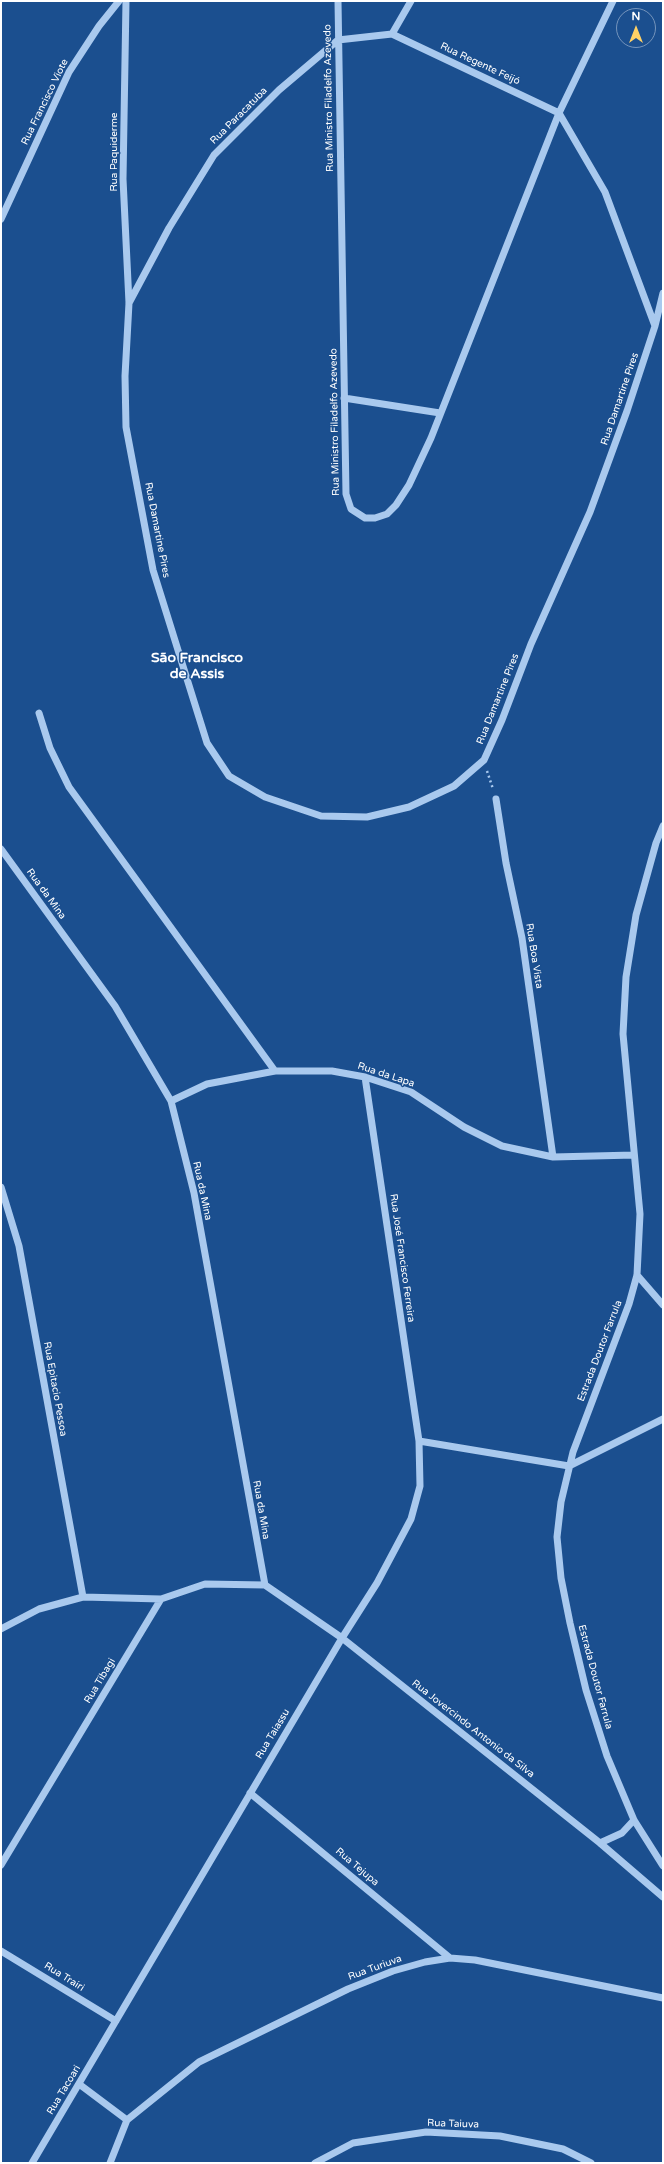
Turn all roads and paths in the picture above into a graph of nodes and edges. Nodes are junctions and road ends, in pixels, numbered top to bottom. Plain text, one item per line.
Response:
1 (119, 1) edge
2 (126, 1) edge
3 (338, 1) edge
4 (411, 1) edge
5 (613, 1) edge
6 (392, 34) junction
7 (338, 40) junction
8 (559, 113) junction
9 (1, 219) edge
10 (663, 293) edge
11 (129, 303) junction
12 (655, 326) junction
13 (344, 398) junction
14 (440, 413) junction
15 (40, 713) dead end
16 (484, 760) junction
17 (496, 799) joint
18 (663, 826) edge
19 (1, 850) edge
20 (275, 1071) junction
21 (365, 1077) junction
22 (171, 1101) junction
23 (634, 1155) junction
24 (553, 1157) junction
25 (1, 1186) edge
26 (637, 1275) junction
27 (663, 1305) edge
28 (663, 1419) edge
29 (419, 1441) junction
30 (568, 1466) junction
31 (265, 1585) junction
32 (82, 1597) junction
33 (161, 1599) junction
34 (1, 1630) edge
35 (342, 1638) junction
36 (250, 1793) junction
37 (634, 1820) junction
38 (600, 1843) junction
39 (1, 1865) edge
40 (663, 1866) edge
41 (663, 1897) edge
42 (1, 1951) edge
43 (450, 1958) junction
44 (663, 1998) edge
45 (114, 2024) junction
46 (79, 2084) junction
47 (127, 2120) junction
48 (32, 2163) edge
49 (110, 2163) edge
50 (315, 2163) edge
51 (591, 2163) edge

1 - 9 street, Rua Francisco Viote
2 - 11 street, Rua Paquiderme
3 - 7 street, Rua Ministro Filadelfo Azevedo
4 - 6 street
5 - 8 street, Rua Ministro Filadelfo Azevedo
6 - 7 street
6 - 8 street, Rua Regente Feijó
7 - 11 street, Rua Paracatuba
7 - 13 street, Rua Ministro Filadelfo Azevedo
8 - 12 street
8 - 14 street, Rua Ministro Filadelfo Azevedo
10 - 12 street, Rua Damartine Pires
11 - 16 street, Rua Damartine Pires
12 - 16 street, Rua Damartine Pires
13 - 14 street
13 - 14 street, Rua Ministro Filadelfo Azevedo
15 - 20 street
16 - 17 path
17 - 24 street, Rua Boa Vista
18 - 23 street, Estrada Doutor Farrula
19 - 22 street, Rua da Mina
20 - 21 street, Rua da Lapa
20 - 22 street, Rua da Lapa
21 - 24 street, Rua da Lapa
21 - 29 street, Rua José Francisco Ferreira
22 - 31 street, Rua da Mina
23 - 24 street, Rua da Lapa
23 - 26 street, Estrada Doutor Farrula
25 - 32 street, Rua Epitacio Pessoa
26 - 27 street
26 - 30 street, Estrada Doutor Farrula
28 - 30 street
29 - 30 street
29 - 35 street, Rua Taiassu
30 - 37 street, Estrada Doutor Farrula
31 - 33 street
31 - 35 street, Rua Jovercindo Antonio da Silva
32 - 33 street
32 - 34 street
33 - 39 street, Rua Tibagi
35 - 36 street, Rua Taiassu
35 - 38 street, Rua Jovercindo Antonio da Silva
36 - 43 street, Rua Tejupa
36 - 45 street, Rua Taiassu
37 - 38 street
37 - 40 street, Estrada Doutor Farrula
38 - 41 street, Rua Jovercindo Antonio da Silva
42 - 45 street, Rua Trairi
43 - 44 street, Rua Turiuva
43 - 47 street, Rua Turiuva
45 - 46 street, Rua Tacoari
46 - 47 street
46 - 48 street, Rua Tacoari
47 - 49 street
50 - 51 street, Rua Taiuva

